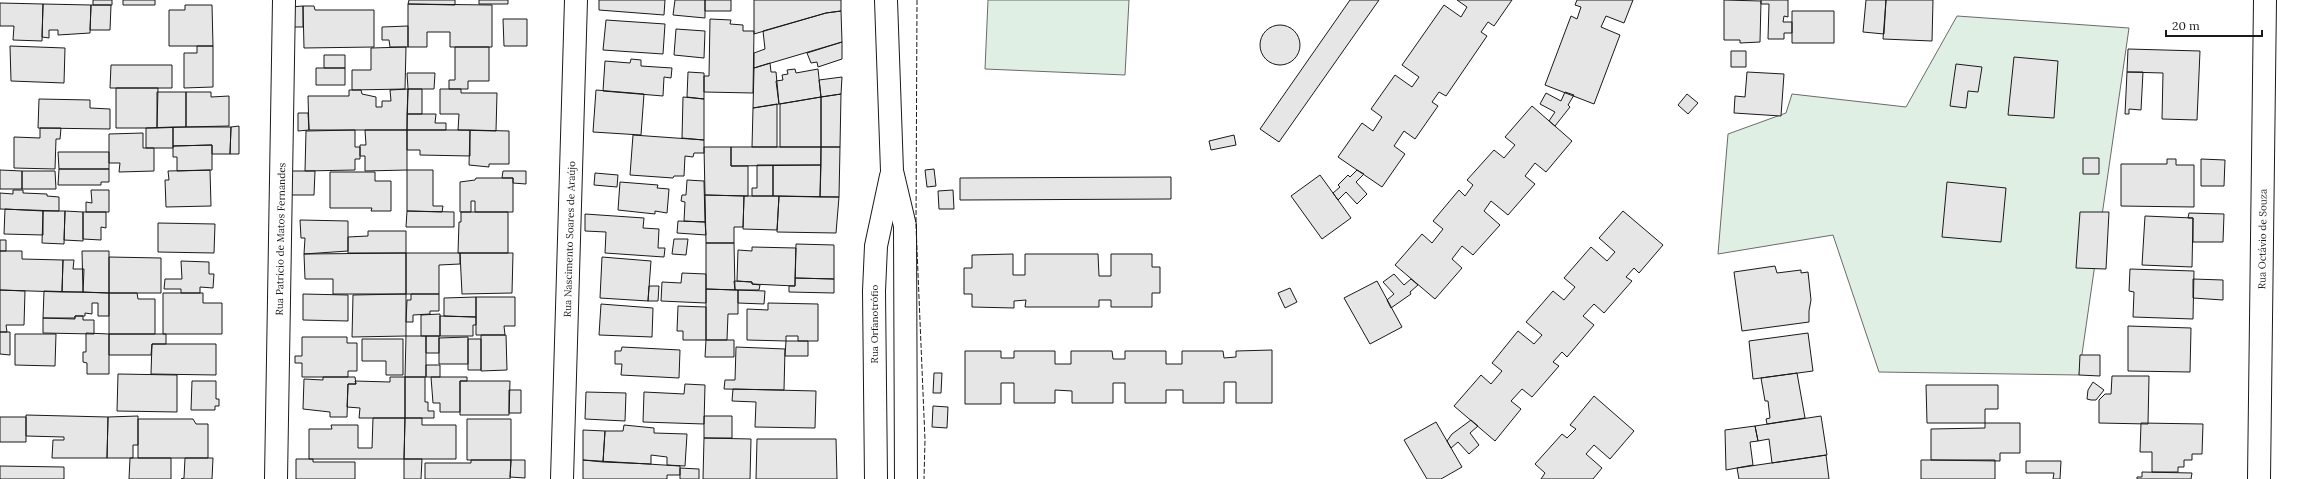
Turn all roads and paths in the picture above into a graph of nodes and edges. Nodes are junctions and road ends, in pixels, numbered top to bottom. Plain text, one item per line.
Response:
1 (284, 0) edge
2 (576, 0) edge
3 (886, 0) edge
4 (2265, 0) edge
5 (892, 171) junction
6 (276, 479) edge
7 (562, 479) edge
8 (876, 479) edge
9 (906, 479) edge
10 (2259, 479) edge

1 - 6 street, Rua Patrício de Matos Fernandes
2 - 7 street, Rua Nascimento Soares de Araújo
3 - 5 street, Rua Orfanotrófio
4 - 10 street, Rua Octávio de Souza
5 - 8 street, Rua Orfanotrófio
5 - 9 street, Rua Orfanotrófio

